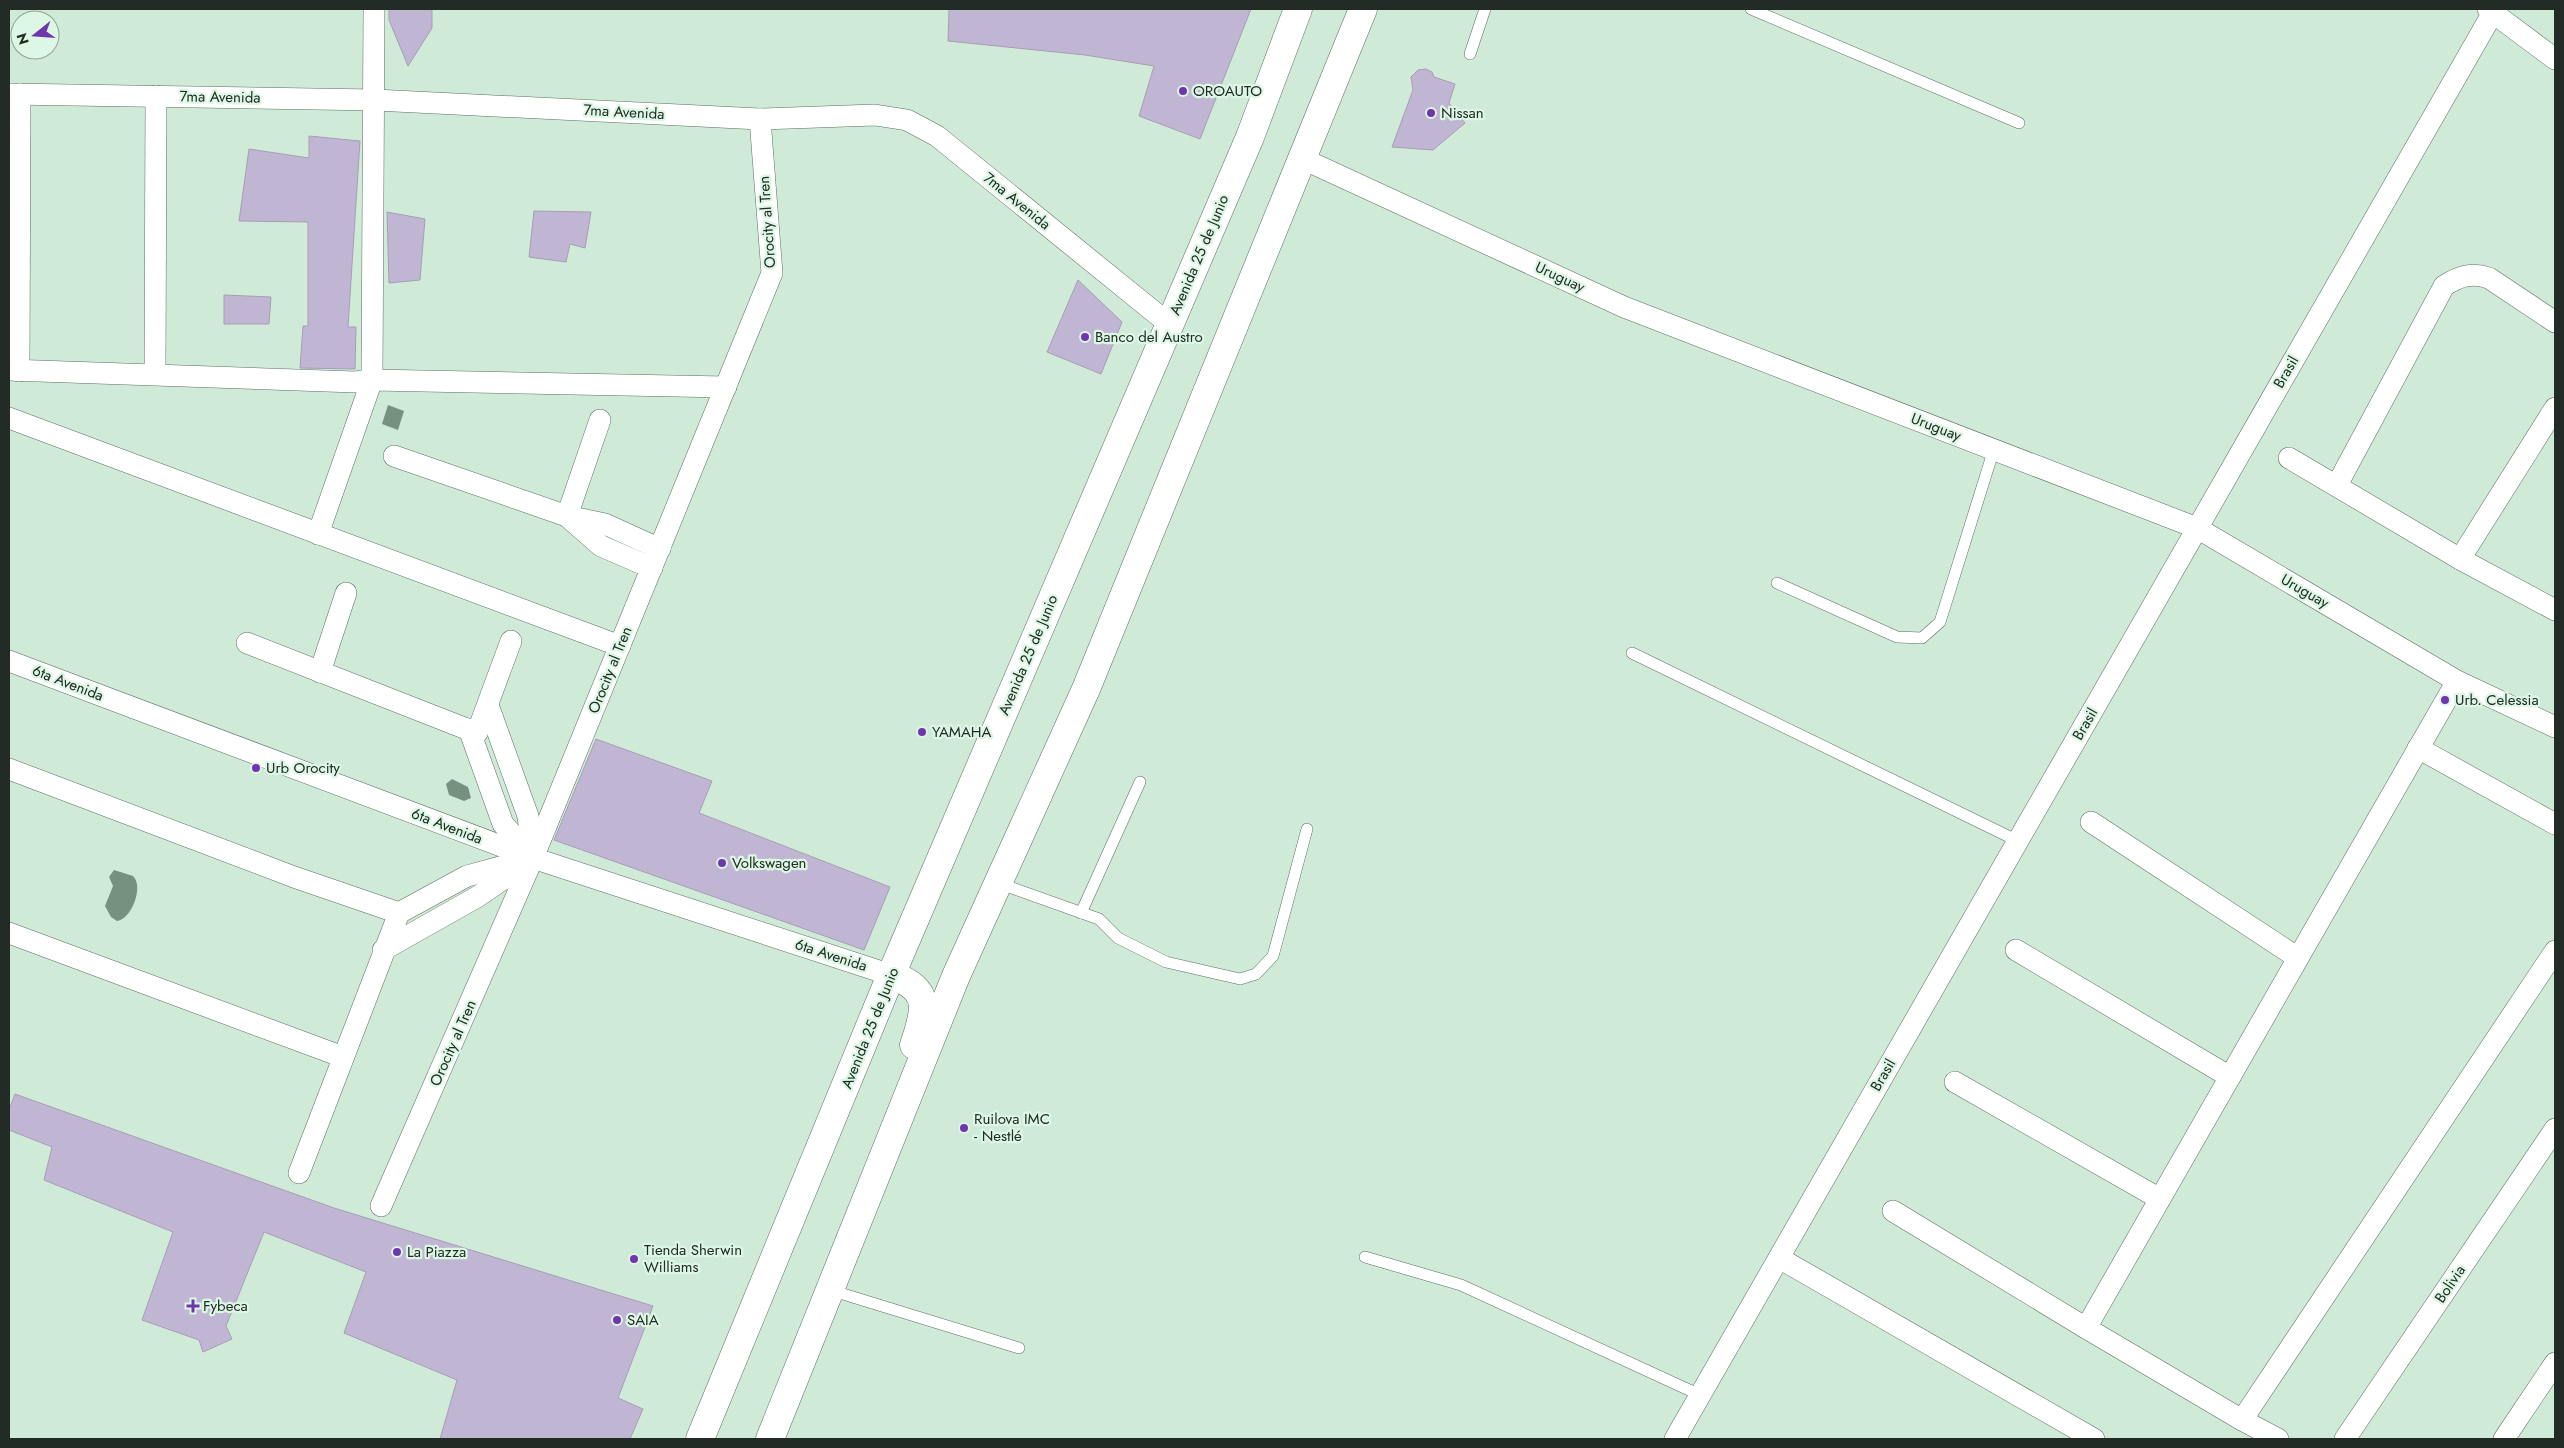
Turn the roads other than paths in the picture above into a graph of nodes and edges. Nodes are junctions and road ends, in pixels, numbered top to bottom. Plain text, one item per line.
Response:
1 (374, 9) edge
2 (1298, 9) edge
3 (1363, 9) edge
4 (1485, 9) edge
5 (1751, 9) edge
6 (2492, 10) edge
7 (1470, 54) dead end
8 (2555, 59) edge
9 (14, 94) edge
10 (156, 96) junction
11 (375, 100) junction
12 (760, 119) junction
13 (2019, 123) dead end
14 (1300, 158) junction
15 (2555, 322) edge
16 (1169, 324) junction
17 (14, 371) edge
18 (155, 374) junction
19 (372, 380) junction
20 (726, 387) junction
21 (2555, 408) edge
22 (9, 418) edge
23 (600, 420) dead end
24 (1994, 450) junction
25 (394, 456) dead end
26 (2289, 458) dead end
27 (2338, 485) junction
28 (567, 516) junction
29 (2197, 528) junction
30 (318, 534) junction
31 (656, 558) junction
32 (2460, 559) junction
33 (1777, 584) dead end
34 (346, 593) dead end
35 (2555, 610) edge
36 (511, 641) dead end
37 (246, 643) dead end
38 (620, 646) junction
39 (1632, 653) dead end
40 (9, 660) edge
41 (320, 672) junction
42 (2457, 681) junction
43 (488, 705) junction
44 (2555, 727) edge
45 (469, 729) junction
46 (2418, 748) junction
47 (9, 769) edge
48 (1140, 782) dead end
49 (2090, 822) dead end
50 (2555, 824) edge
51 (1307, 829) dead end
52 (2018, 841) junction
53 (534, 858) junction
54 (998, 883) junction
55 (399, 913) junction
56 (1081, 913) junction
57 (9, 933) edge
58 (383, 950) junction
59 (2016, 950) dead end
60 (2555, 951) edge
61 (2298, 958) junction
62 (891, 975) junction
63 (343, 1057) junction
64 (2230, 1077) junction
65 (1956, 1082) dead end
66 (2555, 1129) edge
67 (299, 1173) dead end
68 (870, 1190) junction
69 (2160, 1199) junction
70 (381, 1206) dead end
71 (1894, 1211) dead end
72 (1365, 1257) dead end
73 (1779, 1258) junction
74 (830, 1290) junction
75 (2086, 1328) junction
76 (1019, 1348) dead end
77 (2555, 1364) edge
78 (1700, 1395) junction
79 (2242, 1420) junction
80 (700, 1439) edge
81 (770, 1439) edge
82 (1675, 1439) edge
83 (2094, 1439) edge
84 (2278, 1439) edge
85 (2345, 1439) edge
86 (2504, 1439) edge

1 - 11 street
2 - 16 main road, Avenida 25 de Junio
3 - 14 main road
4 - 7 lane
5 - 13 lane
6 - 8 street
6 - 29 street, Brasil
9 - 10 street, 7ma Avenida
9 - 17 street
10 - 11 street, 7ma Avenida
10 - 18 street
11 - 12 street, 7ma Avenida
11 - 19 street
12 - 16 street, 7ma Avenida
12 - 20 street, Orocity al Tren
14 - 24 street, Uruguay
14 - 54 main road
15 - 27 street
16 - 62 main road, Avenida 25 de Junio
17 - 18 street
18 - 19 street
19 - 20 street
19 - 30 street
20 - 31 street, Orocity al Tren
21 - 32 street
22 - 30 street
23 - 28 street
24 - 29 street, Uruguay
24 - 33 lane
25 - 28 street
26 - 27 street
27 - 32 street
28 - 31 street
29 - 42 street, Uruguay
29 - 52 street, Brasil
30 - 38 street
31 - 38 street, Orocity al Tren
32 - 35 street
34 - 41 street
36 - 43 street
37 - 41 street
38 - 53 street, Orocity al Tren
39 - 52 lane
40 - 53 street, 6ta Avenida
41 - 45 street
42 - 44 street, Uruguay
42 - 46 street
43 - 45 street
43 - 53 street
45 - 53 street
46 - 50 street
46 - 61 street
47 - 55 street
48 - 56 lane
49 - 61 street
51 - 56 lane
52 - 73 street, Brasil
53 - 55 street
53 - 58 street
53 - 62 street, 6ta Avenida
53 - 70 street, Orocity al Tren
54 - 56 lane
54 - 68 main road
55 - 58 street
57 - 63 street
58 - 63 street
59 - 64 street
60 - 79 street
61 - 64 street
62 - 68 main road
62 - 80 main road, Avenida 25 de Junio
63 - 67 street
64 - 69 street
65 - 69 street
66 - 85 street, Bolivia
68 - 74 main road
69 - 75 street
71 - 75 street
72 - 78 lane
73 - 78 street, Brasil
73 - 83 street
74 - 76 lane
74 - 81 main road
75 - 79 street
77 - 86 street
78 - 82 street, Brasil
79 - 84 street

